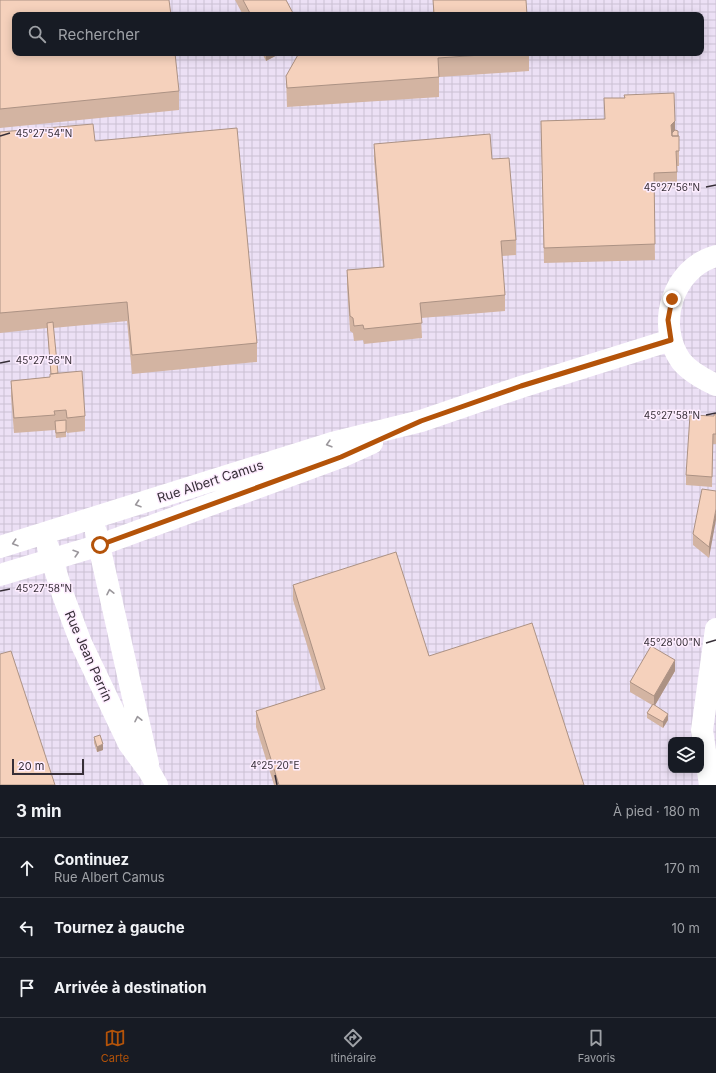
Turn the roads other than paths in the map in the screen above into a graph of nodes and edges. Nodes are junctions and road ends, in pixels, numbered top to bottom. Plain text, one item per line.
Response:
1 (716, 256) edge
2 (671, 340) junction
3 (716, 385) edge
4 (421, 421) junction
5 (92, 518) junction
6 (44, 533) junction
7 (100, 545) junction
8 (0, 547) edge
9 (52, 560) junction
10 (0, 575) edge
11 (716, 629) edge
12 (153, 778) edge
13 (710, 785) edge

1 - 2 street
2 - 3 street
2 - 4 street, Rue Albert Camus
4 -> 5 street, Rue Albert Camus
4 - 7 street, Rue Albert Camus
5 - 6 street, Rue Albert Camus
5 - 7 street, Rue Jean Perrin
6 -> 8 street, Rue Albert Camus
6 - 9 street, Rue Jean Perrin
9 -> 7 street, Rue Albert Camus
12 -> 7 street, Rue Jean Perrin
9 - 10 street, Rue Albert Camus
9 - 12 street, Rue Jean Perrin
11 - 13 street

